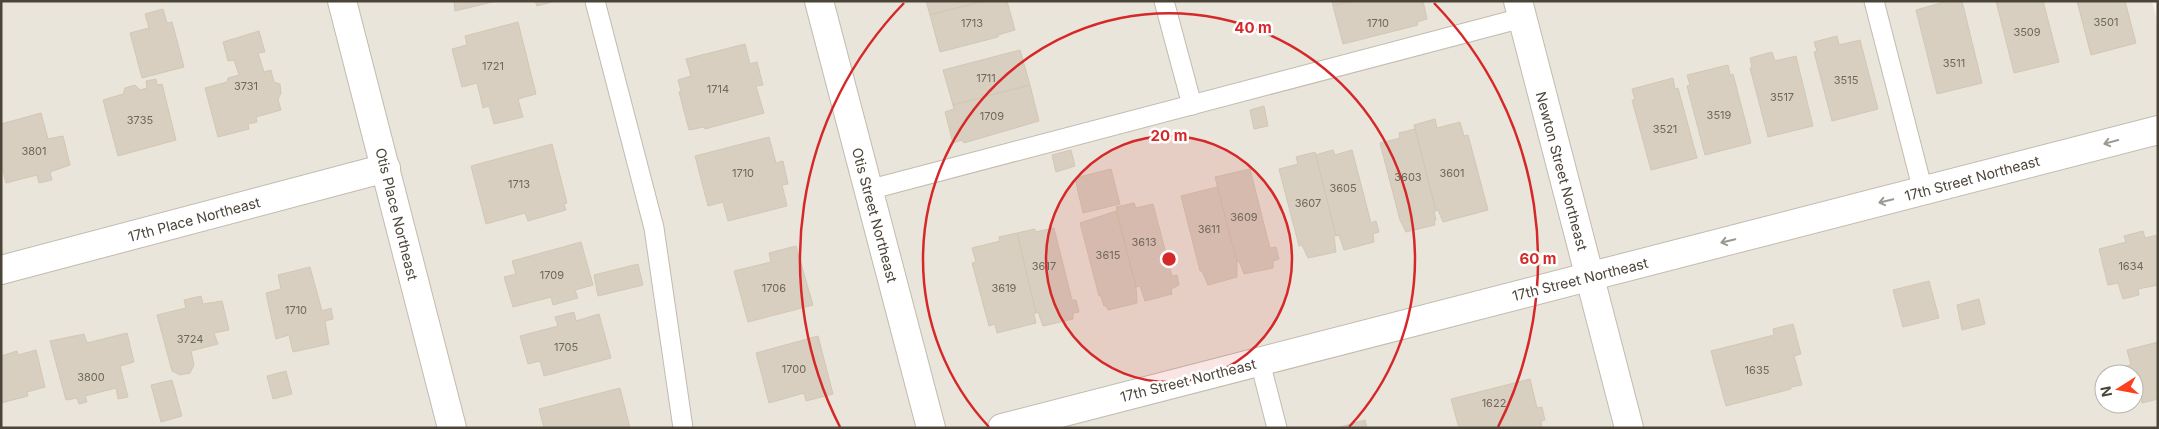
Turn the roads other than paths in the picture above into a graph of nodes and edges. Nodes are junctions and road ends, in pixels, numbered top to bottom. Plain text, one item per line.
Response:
1 (342, 1) edge
2 (595, 1) edge
3 (819, 1) edge
4 (1164, 1) edge
5 (1874, 1) edge
6 (1520, 9) edge
7 (1192, 104) junction
8 (2158, 130) edge
9 (386, 168) junction
10 (868, 190) junction
11 (1923, 191) junction
12 (1, 270) edge
13 (1590, 277) junction
14 (1260, 362) junction
15 (452, 428) edge
16 (683, 428) edge
17 (931, 428) edge
18 (1002, 428) edge
19 (1277, 428) edge
20 (1629, 428) edge

1 - 9 street, Otis Place Northeast
2 - 16 lane
3 - 10 street, Otis Street Northeast
4 - 7 lane
5 - 11 lane
6 - 7 lane
6 - 13 street, Newton Street Northeast
7 - 10 lane
8 -> 11 street, 17th Street Northeast
9 - 12 street, 17th Place Northeast
9 - 15 street, Otis Place Northeast
10 - 17 street, Otis Street Northeast
11 -> 13 street, 17th Street Northeast
13 - 14 street, 17th Street Northeast
13 - 20 street, Newton Street Northeast
14 - 18 street, 17th Street Northeast
14 - 19 lane

